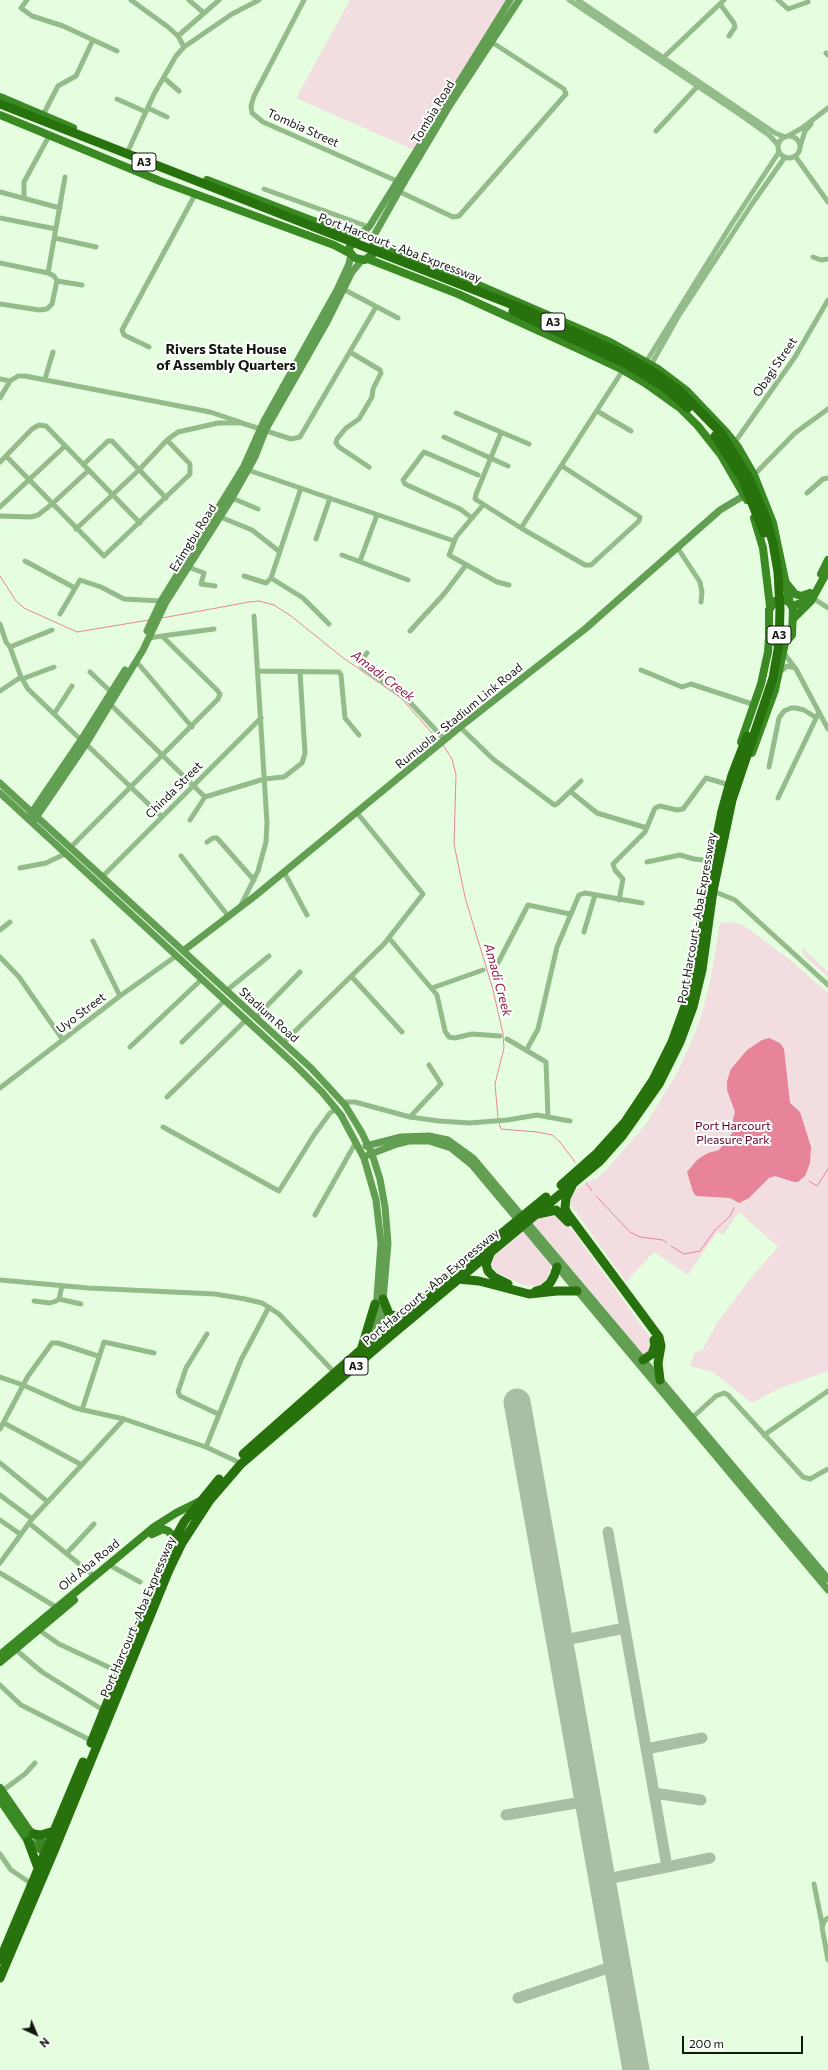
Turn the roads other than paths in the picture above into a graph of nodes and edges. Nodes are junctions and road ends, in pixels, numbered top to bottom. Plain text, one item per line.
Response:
1 (27, 0) edge
2 (131, 0) edge
3 (189, 0) edge
4 (219, 0) edge
5 (259, 0) edge
6 (304, 0) edge
7 (510, 0) edge
8 (519, 0) edge
9 (569, 0) edge
10 (578, 0) edge
11 (778, 0) edge
12 (723, 1) edge
13 (808, 2) dead end
14 (204, 13) junction
15 (178, 36) junction
16 (729, 36) dead end
17 (94, 40) junction
18 (490, 41) junction
19 (184, 47) junction
20 (117, 51) dead end
21 (662, 59) junction
22 (164, 78) junction
23 (697, 87) junction
24 (179, 91) dead end
25 (0, 97) edge
26 (117, 99) dead end
27 (0, 104) edge
28 (828, 108) edge
29 (0, 110) edge
30 (147, 110) junction
31 (0, 115) edge
32 (43, 115) junction
33 (167, 117) dead end
34 (814, 120) junction
35 (656, 131) dead end
36 (49, 136) junction
37 (786, 137) junction
38 (778, 145) junction
39 (800, 147) junction
40 (128, 151) junction
41 (779, 152) junction
42 (795, 156) junction
43 (785, 157) junction
44 (65, 177) dead end
45 (397, 181) junction
46 (264, 189) dead end
47 (0, 192) edge
48 (398, 192) junction
49 (196, 193) junction
50 (24, 197) junction
51 (828, 202) edge
52 (60, 208) junction
53 (0, 218) edge
54 (288, 220) junction
55 (369, 227) junction
56 (56, 229) junction
57 (359, 235) junction
58 (55, 238) junction
59 (373, 242) junction
60 (96, 247) dead end
61 (351, 254) junction
62 (813, 257) dead end
63 (828, 259) edge
64 (365, 260) junction
65 (0, 263) edge
66 (48, 273) junction
67 (57, 281) junction
68 (82, 285) dead end
69 (456, 285) junction
70 (343, 289) junction
71 (828, 300) edge
72 (0, 304) edge
73 (376, 306) junction
74 (677, 316) junction
75 (398, 318) dead end
76 (148, 347) dead end
77 (53, 352) dead end
78 (350, 352) junction
79 (649, 363) junction
80 (623, 370) junction
81 (0, 379) edge
82 (45, 379) junction
83 (10, 381) junction
84 (0, 398) edge
85 (691, 402) junction
86 (828, 409) edge
87 (597, 411) junction
88 (456, 413) dead end
89 (242, 423) junction
90 (264, 428) junction
91 (631, 431) dead end
92 (726, 432) junction
93 (501, 433) junction
94 (444, 437) dead end
95 (167, 440) junction
96 (734, 442) junction
97 (529, 444) dead end
98 (66, 446) junction
99 (6, 456) junction
100 (491, 458) junction
101 (0, 462) edge
102 (84, 464) junction
103 (508, 466) dead end
104 (562, 466) junction
105 (368, 467) dead end
106 (140, 469) junction
107 (89, 470) junction
108 (248, 470) junction
109 (478, 475) dead end
110 (746, 478) junction
111 (828, 478) edge
112 (28, 479) junction
113 (301, 488) junction
114 (807, 493) dead end
115 (112, 495) junction
116 (745, 495) junction
117 (166, 498) junction
118 (232, 498) junction
119 (330, 498) junction
120 (52, 504) junction
121 (483, 505) junction
122 (0, 507) edge
123 (258, 510) dead end
124 (377, 515) junction
125 (0, 516) edge
126 (216, 516) junction
127 (472, 518) junction
128 (140, 523) junction
129 (521, 528) junction
130 (76, 529) junction
131 (316, 539) dead end
132 (454, 541) junction
133 (677, 547) junction
134 (280, 552) junction
135 (342, 555) dead end
136 (828, 560) edge
137 (25, 561) dead end
138 (360, 561) junction
139 (466, 565) junction
140 (188, 567) junction
141 (828, 570) edge
142 (244, 576) dead end
143 (271, 578) junction
144 (784, 578) junction
145 (408, 580) dead end
146 (509, 585) dead end
147 (215, 586) dead end
148 (74, 588) junction
149 (812, 596) junction
150 (161, 601) junction
151 (701, 602) dead end
152 (791, 604) junction
153 (770, 606) junction
154 (828, 608) edge
155 (157, 613) junction
156 (60, 614) dead end
157 (254, 616) dead end
158 (793, 619) junction
159 (0, 624) edge
160 (329, 624) dead end
161 (151, 628) junction
162 (214, 629) dead end
163 (52, 630) dead end
164 (410, 631) dead end
165 (162, 636) junction
166 (769, 637) junction
167 (149, 638) junction
168 (3, 643) edge
169 (10, 647) junction
170 (784, 648) junction
171 (367, 653) dead end
172 (136, 661) junction
173 (54, 667) dead end
174 (796, 668) junction
175 (641, 670) dead end
176 (258, 671) junction
177 (90, 672) dead end
178 (300, 672) junction
179 (779, 673) junction
180 (22, 678) junction
181 (72, 686) dead end
182 (0, 691) edge
183 (111, 692) junction
184 (108, 702) junction
185 (755, 705) junction
186 (54, 714) junction
187 (817, 715) junction
188 (261, 718) junction
189 (192, 727) junction
190 (460, 727) junction
191 (828, 729) edge
192 (359, 735) dead end
193 (84, 742) junction
194 (443, 742) junction
195 (162, 756) junction
196 (769, 767) dead end
197 (264, 779) junction
198 (581, 781) dead end
199 (0, 782) edge
200 (192, 786) junction
201 (132, 787) junction
202 (730, 787) junction
203 (571, 792) junction
204 (0, 793) edge
205 (205, 797) junction
206 (778, 798) dead end
207 (358, 814) junction
208 (162, 816) junction
209 (32, 817) junction
210 (190, 820) dead end
211 (647, 828) junction
212 (208, 842) dead end
213 (70, 848) junction
214 (722, 848) junction
215 (65, 854) junction
216 (181, 856) dead end
217 (712, 858) junction
218 (647, 862) dead end
219 (20, 868) dead end
220 (284, 872) junction
221 (102, 877) junction
222 (254, 880) junction
223 (252, 886) junction
224 (713, 891) junction
225 (595, 895) junction
226 (255, 896) junction
227 (620, 900) junction
228 (642, 903) dead end
229 (239, 909) junction
230 (570, 914) junction
231 (307, 915) dead end
232 (229, 917) junction
233 (10, 922) dead end
234 (0, 930) edge
235 (584, 932) dead end
236 (389, 938) junction
237 (93, 941) dead end
238 (184, 951) junction
239 (176, 956) junction
240 (269, 956) dead end
241 (0, 957) edge
242 (492, 967) dead end
243 (483, 970) dead end
244 (300, 972) dead end
245 (352, 976) junction
246 (202, 979) junction
247 (828, 985) edge
248 (432, 988) junction
249 (226, 990) junction
250 (120, 996) junction
251 (225, 1000) junction
252 (256, 1018) junction
253 (246, 1020) junction
254 (402, 1032) dead end
255 (500, 1036) dead end
256 (507, 1039) dead end
257 (63, 1040) junction
258 (182, 1042) dead end
259 (283, 1043) junction
260 (130, 1047) dead end
261 (527, 1049) junction
262 (429, 1066) dead end
263 (0, 1088) edge
264 (167, 1097) dead end
265 (343, 1102) junction
266 (336, 1109) junction
267 (410, 1117) junction
268 (548, 1117) junction
269 (570, 1121) dead end
270 (163, 1127) dead end
271 (368, 1145) junction
272 (358, 1146) junction
273 (372, 1154) junction
274 (364, 1158) junction
275 (574, 1182) junction
276 (514, 1209) junction
277 (315, 1215) dead end
278 (535, 1215) junction
279 (535, 1234) junction
280 (491, 1252) junction
281 (557, 1266) junction
282 (0, 1280) edge
283 (458, 1280) junction
284 (62, 1286) junction
285 (577, 1291) junction
286 (59, 1299) junction
287 (34, 1301) dead end
288 (379, 1302) junction
289 (81, 1304) dead end
290 (269, 1307) junction
291 (402, 1316) junction
292 (207, 1334) dead end
293 (377, 1336) junction
294 (361, 1349) junction
295 (154, 1353) dead end
296 (98, 1356) junction
297 (643, 1360) junction
298 (334, 1372) junction
299 (0, 1377) edge
300 (660, 1380) junction
301 (23, 1385) junction
302 (828, 1391) edge
303 (82, 1410) junction
304 (218, 1414) junction
305 (693, 1417) junction
306 (124, 1419) junction
307 (4, 1423) junction
308 (0, 1429) edge
309 (764, 1435) junction
310 (206, 1447) junction
311 (236, 1460) junction
312 (0, 1463) edge
313 (82, 1465) junction
314 (828, 1469) edge
315 (0, 1495) edge
316 (200, 1501) junction
317 (48, 1502) junction
318 (0, 1520) edge
319 (30, 1521) junction
320 (94, 1524) dead end
321 (20, 1534) junction
322 (178, 1540) junction
323 (67, 1553) junction
324 (0, 1563) edge
325 (113, 1567) junction
326 (0, 1573) edge
327 (94, 1576) junction
328 (828, 1579) edge
329 (140, 1582) dead end
330 (828, 1590) edge
331 (56, 1607) junction
332 (39, 1630) junction
333 (15, 1649) junction
334 (0, 1655) edge
335 (0, 1662) edge
336 (119, 1672) junction
337 (0, 1686) edge
338 (103, 1710) junction
339 (92, 1741) junction
340 (35, 1763) dead end
341 (1, 1790) edge
342 (0, 1800) edge
343 (3, 1812) edge
344 (54, 1831) junction
345 (31, 1838) junction
346 (49, 1852) junction
347 (0, 1854) edge
348 (38, 1868) junction
349 (32, 1884) junction
350 (814, 1884) dead end
351 (828, 1918) edge
352 (822, 1924) junction
353 (0, 1960) edge
354 (828, 1960) edge
355 (0, 1978) edge

1 - 17 street
2 - 15 street
3 - 14 street
4 - 14 street
5 - 19 street
6 - 45 street, Tombia Street
7 - 45 main road, Tombia Road
8 - 18 main road, Tombia Road
9 - 21 street
10 - 21 street
11 - 13 street
12 - 16 street
12 - 21 street
14 - 15 street
15 - 19 street
17 - 20 street
17 - 32 street
18 - 48 main road, Tombia Road
18 - 48 street
19 - 22 street
21 - 23 street
21 - 37 street
22 - 24 street
22 - 30 street
23 - 35 street
23 - 38 street
25 - 32 main road
26 - 30 street
27 - 54 highway, Port Harcourt - Aba Expressway / A3
28 - 34 street
29 - 54 highway, Port Harcourt - Aba Expressway / A3
30 - 33 street
30 - 40 street
31 - 36 main road
32 - 40 main road
34 - 37 street
34 - 39 street
36 - 49 main road
36 - 50 street
37 - 38 street
37 - 39 street
38 - 41 street
39 - 42 street
40 - 57 main road
41 - 43 street
41 - 74 street
42 - 43 street
42 - 51 street
43 - 74 street
44 - 52 street
45 - 55 main road, Tombia Road
46 - 55 street
47 - 50 street
48 - 59 main road, Tombia Road
49 - 61 main road
49 - 76 street
50 - 52 street
52 - 56 street
53 - 56 street
54 - 69 highway, Port Harcourt - Aba Expressway / A3
55 - 57 main road, Tombia Road
56 - 58 street
57 - 59 main road
57 - 61 main road
58 - 60 street
58 - 66 street
59 - 64 main road
59 - 79 main road
61 - 64 main road
61 - 90 main road, Ezimgbu Road
62 - 63 street
64 - 70 main road, Ezimgbu Road
64 - 80 main road
65 - 66 street
66 - 67 street
67 - 68 street
67 - 72 street
69 - 85 highway, Port Harcourt - Aba Expressway / A3
69 - 110 highway, Port Harcourt - Aba Expressway / A3
70 - 73 street
70 - 90 main road, Ezimgbu Road
71 - 96 street, Obagi Street
73 - 75 street
73 - 78 street
74 - 79 street
77 - 82 street
78 - 90 street
78 - 105 street
79 - 92 main road
80 - 87 street
80 - 110 main road
81 - 83 street
82 - 83 street
82 - 89 street
83 - 84 street
85 - 92 highway
85 - 110 highway, Port Harcourt - Aba Expressway / A3
86 - 110 street
87 - 91 street
87 - 104 street
88 - 93 street
89 - 90 street
89 - 95 street
90 - 108 main road, Ezimgbu Road
90 - 126 main road, Ezimgbu Road
92 - 96 main road
93 - 97 street
93 - 100 street
94 - 100 street
95 - 106 street
95 - 117 street
96 - 110 main road
98 - 99 street
98 - 102 street
98 - 112 street
99 - 101 street
99 - 112 street
100 - 103 street
100 - 121 street
102 - 106 street
102 - 107 street
104 - 129 street
104 - 129 street
106 - 115 street
106 - 117 street
107 - 115 street
107 - 120 street
108 - 113 street
108 - 118 main road, Ezimgbu Road
109 - 127 street
110 - 116 main road
110 - 144 main road
110 - 202 highway, A3
111 - 114 street
112 - 120 street
112 - 122 street
113 - 119 street
113 - 134 street
115 - 128 street
115 - 130 street
116 - 133 main road, Rumuola - Stadium Link Road
116 - 153 main road
117 - 128 street
118 - 123 street
118 - 126 main road, Ezimgbu Road
119 - 124 street
119 - 131 street
120 - 125 street
120 - 130 street
121 - 127 street
121 - 129 street
124 - 132 street
124 - 138 street
126 - 134 street
126 - 140 main road, Ezimgbu Road
126 - 150 main road, Ezimgbu Road
127 - 132 street
128 - 130 street
132 - 139 street
133 - 151 street
133 - 190 main road, Rumuola - Stadium Link Road
134 - 143 street
135 - 138 street
136 - 149 main road
137 - 148 street
138 - 145 street
139 - 146 street
139 - 164 street
140 - 147 street
140 - 155 main road, Ezimgbu Road
141 - 149 main road
142 - 143 street
143 - 160 street
144 - 149 main road
144 - 152 main road
148 - 150 street
148 - 156 street
149 - 152 main road
149 - 154 street
149 - 158 main road
150 - 155 main road, Ezimgbu Road
152 - 153 main road
152 - 158 main road
153 - 166 main road
155 - 161 main road, Ezimgbu Road
157 - 176 street
158 - 170 main road
159 - 168 street
161 - 167 main road, Ezimgbu Road
161 - 183 main road, Ezimgbu Road
162 - 165 street
163 - 169 street
165 - 167 street
165 - 189 street
166 - 170 main road
166 - 185 main road
167 - 172 main road, Ezimgbu Road
168 - 169 street
169 - 180 street
170 - 174 street
170 - 179 main road
171 - 194 street
172 - 184 main road, Ezimgbu Road
172 - 189 street
173 - 180 street
174 - 179 street
174 - 187 street
175 - 185 street
176 - 178 street
176 - 188 street
177 - 183 street
178 - 192 street
178 - 197 street
179 - 214 main road
180 - 182 street
180 - 186 street
181 - 186 street
183 - 184 main road, Ezimgbu Road
184 - 193 main road, Ezimgbu Road
184 - 195 street
185 - 202 main road
186 - 193 street
187 - 191 street
187 - 196 street
187 - 206 street
188 - 197 street
188 - 200 street, Chinda Street
189 - 195 street
190 - 194 main road, Rumuola - Stadium Link Road
190 - 203 street
193 - 201 street
193 - 209 main road, Ezimgbu Road
194 - 207 main road, Rumuola - Stadium Link Road
195 - 200 street
195 - 201 street
197 - 205 street
197 - 222 street
198 - 203 street
199 - 209 main road, Stadium Road
200 - 205 street
200 - 208 street, Chinda Street
201 - 208 street
201 - 213 street
202 - 211 street
202 - 214 highway, Port Harcourt - Aba Expressway / A3
202 - 217 highway, Port Harcourt - Aba Expressway / A3
203 - 211 street
204 - 209 main road, Stadium Road
205 - 210 street
207 - 220 main road, Rumuola - Stadium Link Road
207 - 236 street
208 - 221 street, Chinda Street
209 - 213 main road, Stadium Road
209 - 215 main road, Stadium Road
211 - 227 street
212 - 222 street
213 - 221 main road, Stadium Road
214 - 224 highway, Port Harcourt - Aba Expressway / A3
215 - 219 street
215 - 239 main road, Stadium Road
216 - 232 street
217 - 218 street
217 - 291 highway, Port Harcourt - Aba Expressway / A3
220 - 226 main road, Rumuola - Stadium Link Road
220 - 231 street
221 - 238 main road, Stadium Road
222 - 223 street
223 - 226 street
223 - 229 street
224 - 247 street
224 - 275 highway, Port Harcourt - Aba Expressway / A3
225 - 227 street
225 - 230 street
225 - 235 street
226 - 229 main road, Rumuola - Stadium Link Road
227 - 228 street
229 - 232 main road, Rumuola - Stadium Link Road
230 - 242 street
230 - 261 street
232 - 238 main road, Rumuola - Stadium Link Road
233 - 234 street
236 - 245 street
236 - 248 street
237 - 250 street
238 - 249 main road, Stadium Road
239 - 246 main road, Stadium Road
239 - 250 street, Uyo Street
240 - 249 street
241 - 257 street
243 - 248 street
244 - 252 street
245 - 254 street
245 - 259 street
246 - 251 main road, Stadium Road
246 - 260 street
248 - 255 street
249 - 252 main road, Stadium Road
250 - 257 street, Uyo Street
251 - 253 main road, Stadium Road
251 - 258 street
252 - 259 main road, Stadium Road
253 - 264 street
253 - 266 main road, Stadium Road
256 - 261 street
257 - 263 street, Uyo Street
259 - 265 main road, Stadium Road
261 - 268 street
262 - 267 street
265 - 267 street
265 - 271 main road, Stadium Road
266 - 270 street
266 - 272 main road, Stadium Road
267 - 268 street
268 - 269 street
271 - 272 main road
271 - 273 main road, Stadium Road
271 - 276 main road
272 - 274 main road, Stadium Road
272 - 277 street
273 - 274 main road
273 - 276 main road
273 - 288 main road, Stadium Road
274 - 288 main road, Stadium Road
275 - 278 highway, Port Harcourt - Aba Expressway / A3
275 - 300 highway
276 - 279 main road
278 - 280 highway, Port Harcourt - Aba Expressway / A3
278 - 297 highway
279 - 281 main road
279 - 297 main road
280 - 281 highway
280 - 283 highway, Port Harcourt - Aba Expressway / A3
281 - 285 main road
282 - 284 street
283 - 285 highway
283 - 322 highway, Port Harcourt - Aba Expressway / A3
284 - 286 street
284 - 290 street
285 - 330 main road
286 - 287 street
286 - 289 street
288 - 291 highway
288 - 293 main road, Stadium Road
288 - 294 highway
290 - 298 street
290 - 304 street
291 - 293 highway, Port Harcourt - Aba Expressway / A3
292 - 304 street
293 - 294 highway, Port Harcourt - Aba Expressway / A3
294 - 298 highway, Port Harcourt - Aba Expressway / A3
295 - 296 street
296 - 301 street
296 - 303 street
297 - 300 main road
298 - 311 highway, Port Harcourt - Aba Expressway / A3
299 - 301 street
300 - 305 main road
301 - 303 street
301 - 307 street
302 - 309 street
303 - 306 street
304 - 310 street
305 - 309 street
305 - 328 main road
306 - 310 street
306 - 313 street
307 - 308 street
307 - 313 street
309 - 314 street
310 - 311 street
311 - 316 highway, Port Harcourt - Aba Expressway / A3
312 - 317 street
313 - 317 street
315 - 319 street
316 - 322 highway, Port Harcourt - Aba Expressway / A3
316 - 327 main road, Old Aba Road
317 - 319 street
318 - 321 street
319 - 321 street
319 - 323 street
320 - 323 street
321 - 324 street
322 - 325 main road, Old Aba Road
322 - 336 highway, Port Harcourt - Aba Expressway / A3
322 - 346 highway, Port Harcourt - Aba Expressway / A3
323 - 327 street
325 - 329 street
325 - 332 main road, Old Aba Road
326 - 331 street
327 - 331 main road, Old Aba Road
331 - 334 main road, Old Aba Road
332 - 333 main road, Old Aba Road
332 - 336 street
333 - 335 main road, Old Aba Road
333 - 338 street
336 - 338 highway, Port Harcourt - Aba Expressway / A3
337 - 339 street
338 - 339 highway, Port Harcourt - Aba Expressway / A3
339 - 344 highway, Port Harcourt - Aba Expressway / A3
340 - 341 street
341 - 345 main road
342 - 343 main road
343 - 345 main road
344 - 345 highway
344 - 346 highway, Port Harcourt - Aba Expressway / A3
345 - 346 main road
345 - 348 highway
346 - 348 highway, Port Harcourt - Aba Expressway / A3
346 - 355 highway, Port Harcourt - Aba Expressway / A3
347 - 349 street
348 - 349 highway, Port Harcourt - Aba Expressway / A3
349 - 353 highway, Port Harcourt - Aba Expressway / A3
350 - 352 street
351 - 352 street
352 - 354 street

